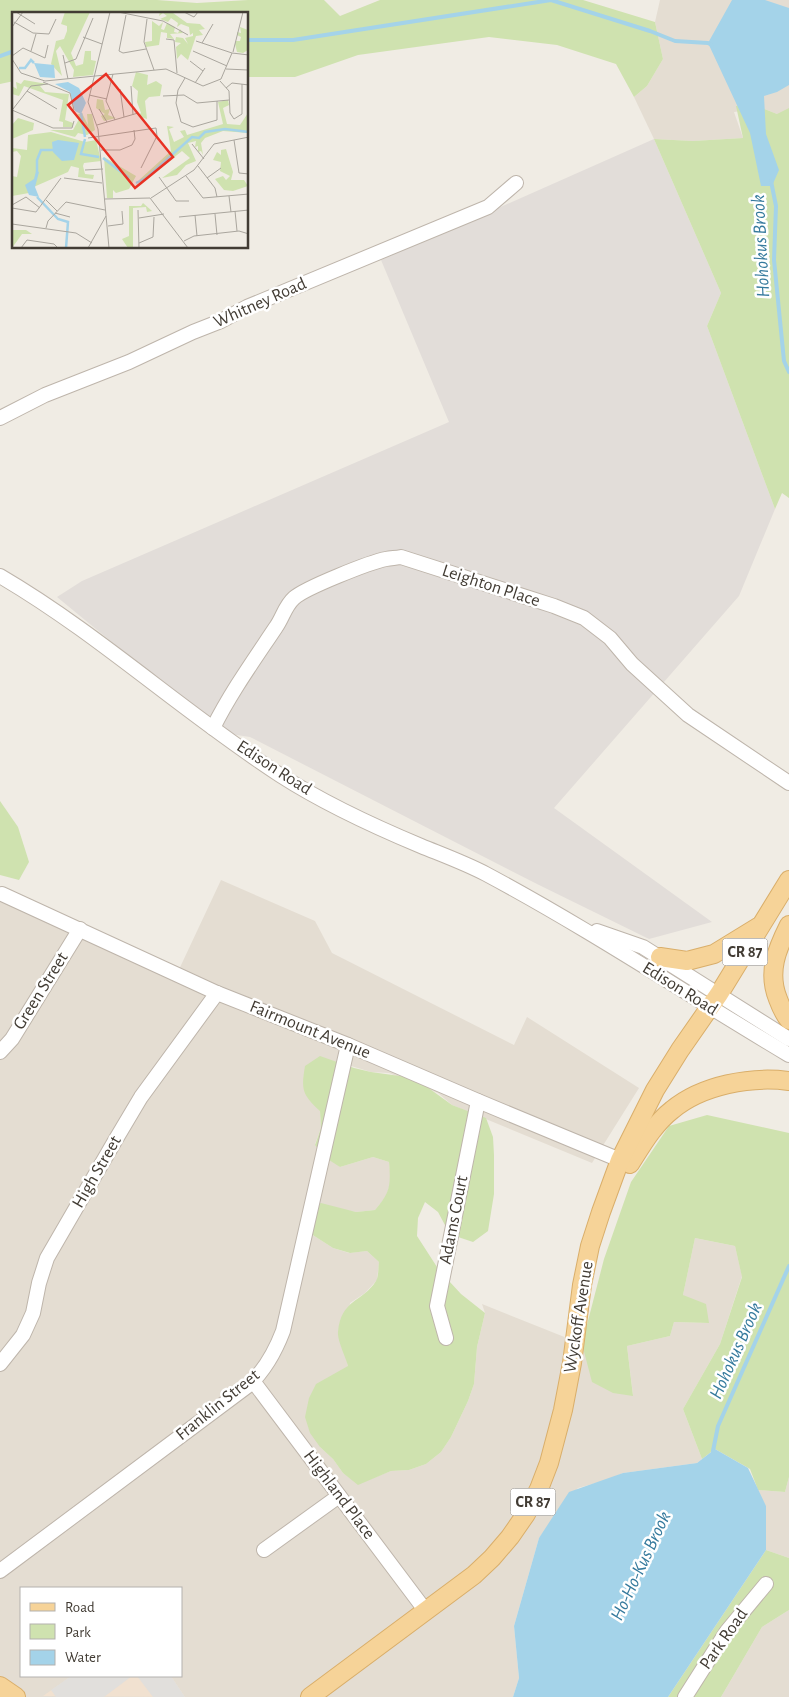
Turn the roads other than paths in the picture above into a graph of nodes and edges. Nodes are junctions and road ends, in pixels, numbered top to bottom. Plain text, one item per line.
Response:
1 (516, 183) dead end
2 (0, 418) edge
3 (0, 576) edge
4 (213, 728) junction
5 (789, 783) edge
6 (789, 880) edge
7 (2, 894) dead end
8 (570, 922) junction
9 (789, 925) edge
10 (760, 926) junction
11 (80, 929) junction
12 (660, 957) junction
13 (217, 993) junction
14 (714, 1001) junction
15 (789, 1020) edge
16 (789, 1039) edge
17 (348, 1045) junction
18 (0, 1052) edge
19 (789, 1055) edge
20 (789, 1081) edge
21 (478, 1101) junction
22 (620, 1160) junction
23 (606, 1199) junction
24 (446, 1338) dead end
25 (0, 1364) edge
26 (253, 1381) junction
27 (339, 1496) junction
28 (264, 1550) dead end
29 (0, 1571) edge
30 (766, 1584) dead end
31 (425, 1610) junction
32 (0, 1686) edge
33 (16, 1697) edge
34 (310, 1697) edge
35 (685, 1697) edge

1 - 2 street, Whitney Road
3 - 4 street, Edison Road
4 - 5 street, Leighton Place
4 - 8 street, Edison Road
6 - 10 main road, Wyckoff Avenue / CR 87
7 - 11 street, Fairmount Avenue
8 - 12 street, Edison Road
8 - 14 street, Edison Road
9 - 15 main road
10 - 12 main road
10 - 14 main road, Wyckoff Avenue / CR 87
11 - 13 street, Fairmount Avenue
11 - 18 street, Green Street
12 - 14 street, Edison Road
13 - 17 street, Fairmount Avenue
13 - 25 street, High Street
14 - 16 street, Edison Road
14 - 19 street, Edison Road
14 - 22 main road, Wyckoff Avenue / CR 87
17 - 21 street, Fairmount Avenue
17 - 26 street, Franklin Street
20 - 23 main road
21 - 22 street, Fairmount Avenue
21 - 24 street, Adams Court
22 - 23 main road, Wyckoff Avenue / CR 87
23 - 31 main road, Wyckoff Avenue / CR 87
26 - 27 street, Highland Place
26 - 29 street, Franklin Street
27 - 28 street
27 - 31 street, Highland Place
30 - 35 street, Park Road
31 - 34 main road, Wyckoff Avenue / CR 87
32 - 33 main road

